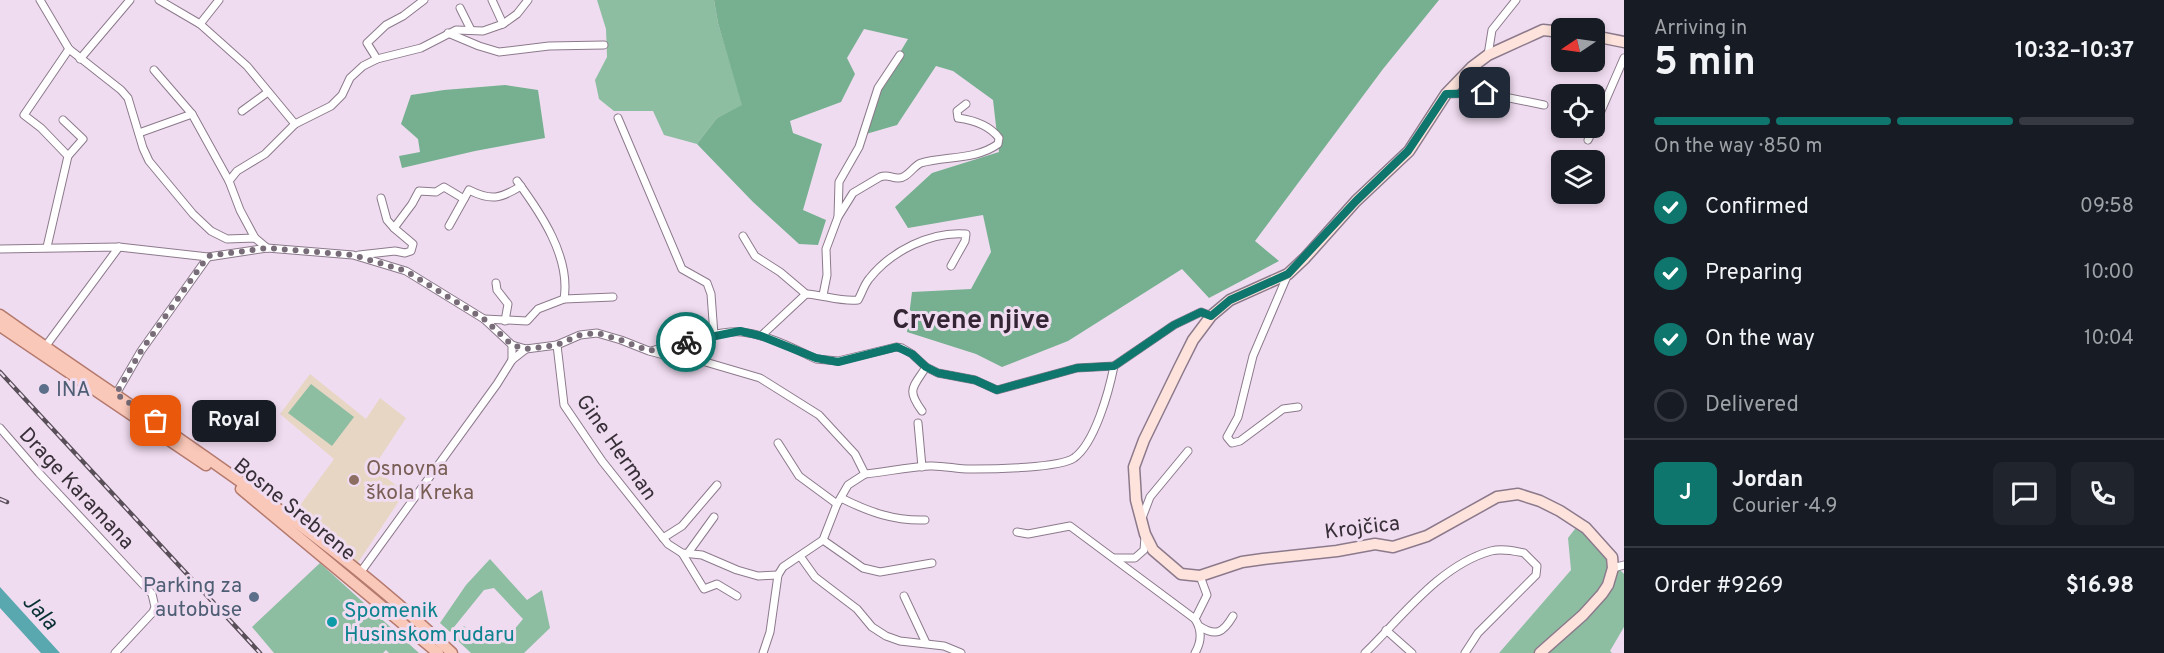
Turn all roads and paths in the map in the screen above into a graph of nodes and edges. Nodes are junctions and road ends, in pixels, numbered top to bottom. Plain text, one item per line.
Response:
1 (40, 0) edge
2 (130, 0) edge
3 (159, 0) edge
4 (219, 0) edge
5 (424, 0) edge
6 (492, 0) edge
7 (528, 0) edge
8 (1516, 0) edge
9 (460, 8) dead end
10 (200, 24) junction
11 (503, 24) junction
12 (471, 30) junction
13 (1551, 31) edge
14 (448, 33) junction
15 (1605, 38) edge
16 (1624, 42) edge
17 (604, 45) dead end
18 (69, 49) junction
19 (900, 55) dead end
20 (1488, 55) junction
21 (1624, 58) edge
22 (80, 59) junction
23 (377, 59) junction
24 (154, 70) dead end
25 (268, 92) junction
26 (1446, 94) junction
27 (1605, 102) edge
28 (966, 104) dead end
29 (1544, 105) dead end
30 (242, 111) dead end
31 (192, 114) junction
32 (618, 118) dead end
33 (63, 120) dead end
34 (296, 124) junction
35 (139, 133) junction
36 (68, 156) junction
37 (229, 181) junction
38 (381, 198) dead end
39 (464, 199) junction
40 (838, 217) junction
41 (449, 226) dead end
42 (394, 228) junction
43 (743, 236) dead end
44 (255, 238) junction
45 (47, 247) junction
46 (119, 247) junction
47 (267, 248) junction
48 (0, 249) edge
49 (353, 255) junction
50 (208, 256) junction
51 (951, 266) dead end
52 (1288, 274) junction
53 (496, 283) dead end
54 (806, 294) junction
55 (824, 295) junction
56 (613, 297) dead end
57 (564, 298) junction
58 (0, 315) edge
59 (1211, 316) junction
60 (484, 319) junction
61 (505, 321) junction
62 (0, 326) edge
63 (714, 335) junction
64 (761, 336) junction
65 (512, 345) junction
66 (557, 345) junction
67 (45, 347) junction
68 (526, 349) junction
69 (649, 351) junction
70 (512, 360) junction
71 (1114, 366) junction
72 (926, 367) junction
73 (116, 394) junction
74 (1298, 407) dead end
75 (922, 411) dead end
76 (918, 423) dead end
77 (0, 428) edge
78 (778, 442) dead end
79 (1188, 451) dead end
80 (922, 467) junction
81 (865, 474) junction
82 (717, 485) dead end
83 (839, 501) junction
84 (714, 517) dead end
85 (925, 520) dead end
86 (1141, 520) junction
87 (1017, 532) dead end
88 (1145, 534) junction
89 (663, 538) junction
90 (823, 540) junction
91 (685, 553) junction
92 (800, 556) junction
93 (1112, 558) junction
94 (932, 563) dead end
95 (1619, 567) edge
96 (360, 573) junction
97 (778, 575) junction
98 (1200, 576) junction
99 (904, 596) dead end
100 (737, 597) dead end
101 (1233, 616) dead end
102 (1197, 622) junction
103 (1386, 630) junction
104 (926, 643) junction
105 (115, 653) edge
106 (438, 653) edge
107 (452, 653) edge
108 (763, 653) edge
109 (961, 653) edge
110 (1196, 653) edge
111 (1365, 653) edge
112 (1412, 653) edge
113 (1465, 653) edge
114 (1540, 653) edge

1 - 18 street
2 - 22 street
3 - 10 street
4 - 10 street
5 - 23 street
6 - 11 street
7 - 11 street
8 - 20 street
9 - 12 street
10 - 25 street
11 - 12 street
12 - 14 street
13 - 20 main road
14 - 17 street
14 - 23 street
15 - 16 main road
18 - 22 street
18 - 36 street
19 - 40 street
20 - 26 main road
21 - 27 street
22 - 35 street
23 - 34 street
24 - 31 street
25 - 30 street
25 - 34 street
26 - 29 street
26 - 52 main road
28 - 40 street
31 - 35 street
31 - 37 street
32 - 63 street
33 - 36 street
34 - 37 street
35 - 44 street
36 - 45 street
37 - 44 street
38 - 42 street
39 - 41 street
39 - 42 street
39 - 57 street
40 - 55 street
42 - 49 street
43 - 54 street
44 - 47 street
45 - 46 street
45 - 48 street
46 - 50 street
46 - 67 street
47 - 49 street
47 - 50 street
49 - 60 street
50 - 73 street
51 - 55 street
52 - 59 main road
52 - 74 street
53 - 61 street
54 - 55 street
54 - 64 street
56 - 57 street
57 - 61 street
58 - 67 main road, Bosne Srebrene
59 - 71 street
59 - 86 main road
60 - 61 street
60 - 65 street
62 - 106 main road, Bosne Srebrene
63 - 64 street
63 - 69 street
64 - 72 street
65 - 68 street
65 - 70 street
66 - 68 street
66 - 69 street
66 - 89 street, Gine Herman
67 - 73 main road, Bosne Srebrene
68 - 70 street
69 - 81 street
70 - 96 street
71 - 72 street
71 - 80 street
72 - 75 street
73 - 96 main road, Bosne Srebrene
76 - 80 street
77 - 105 street, Drage Karamana
78 - 83 street
79 - 86 street
80 - 81 street
81 - 83 street
82 - 89 street
83 - 85 street
83 - 90 street
84 - 91 street
86 - 88 main road
87 - 93 street
88 - 93 street
88 - 98 main road
89 - 91 street, Gine Herman
90 - 92 street
90 - 94 street
91 - 97 street, Gine Herman
91 - 100 street, Gine Herman
92 - 97 street
92 - 104 street
93 - 102 street
95 - 98 main road, Krojčica
95 - 114 main road, Krojčica
96 - 107 main road, Bosne Srebrene
97 - 108 street
98 - 102 street
99 - 104 street
101 - 102 street
102 - 110 street
103 - 111 street
103 - 112 street
103 - 113 street
104 - 109 street

